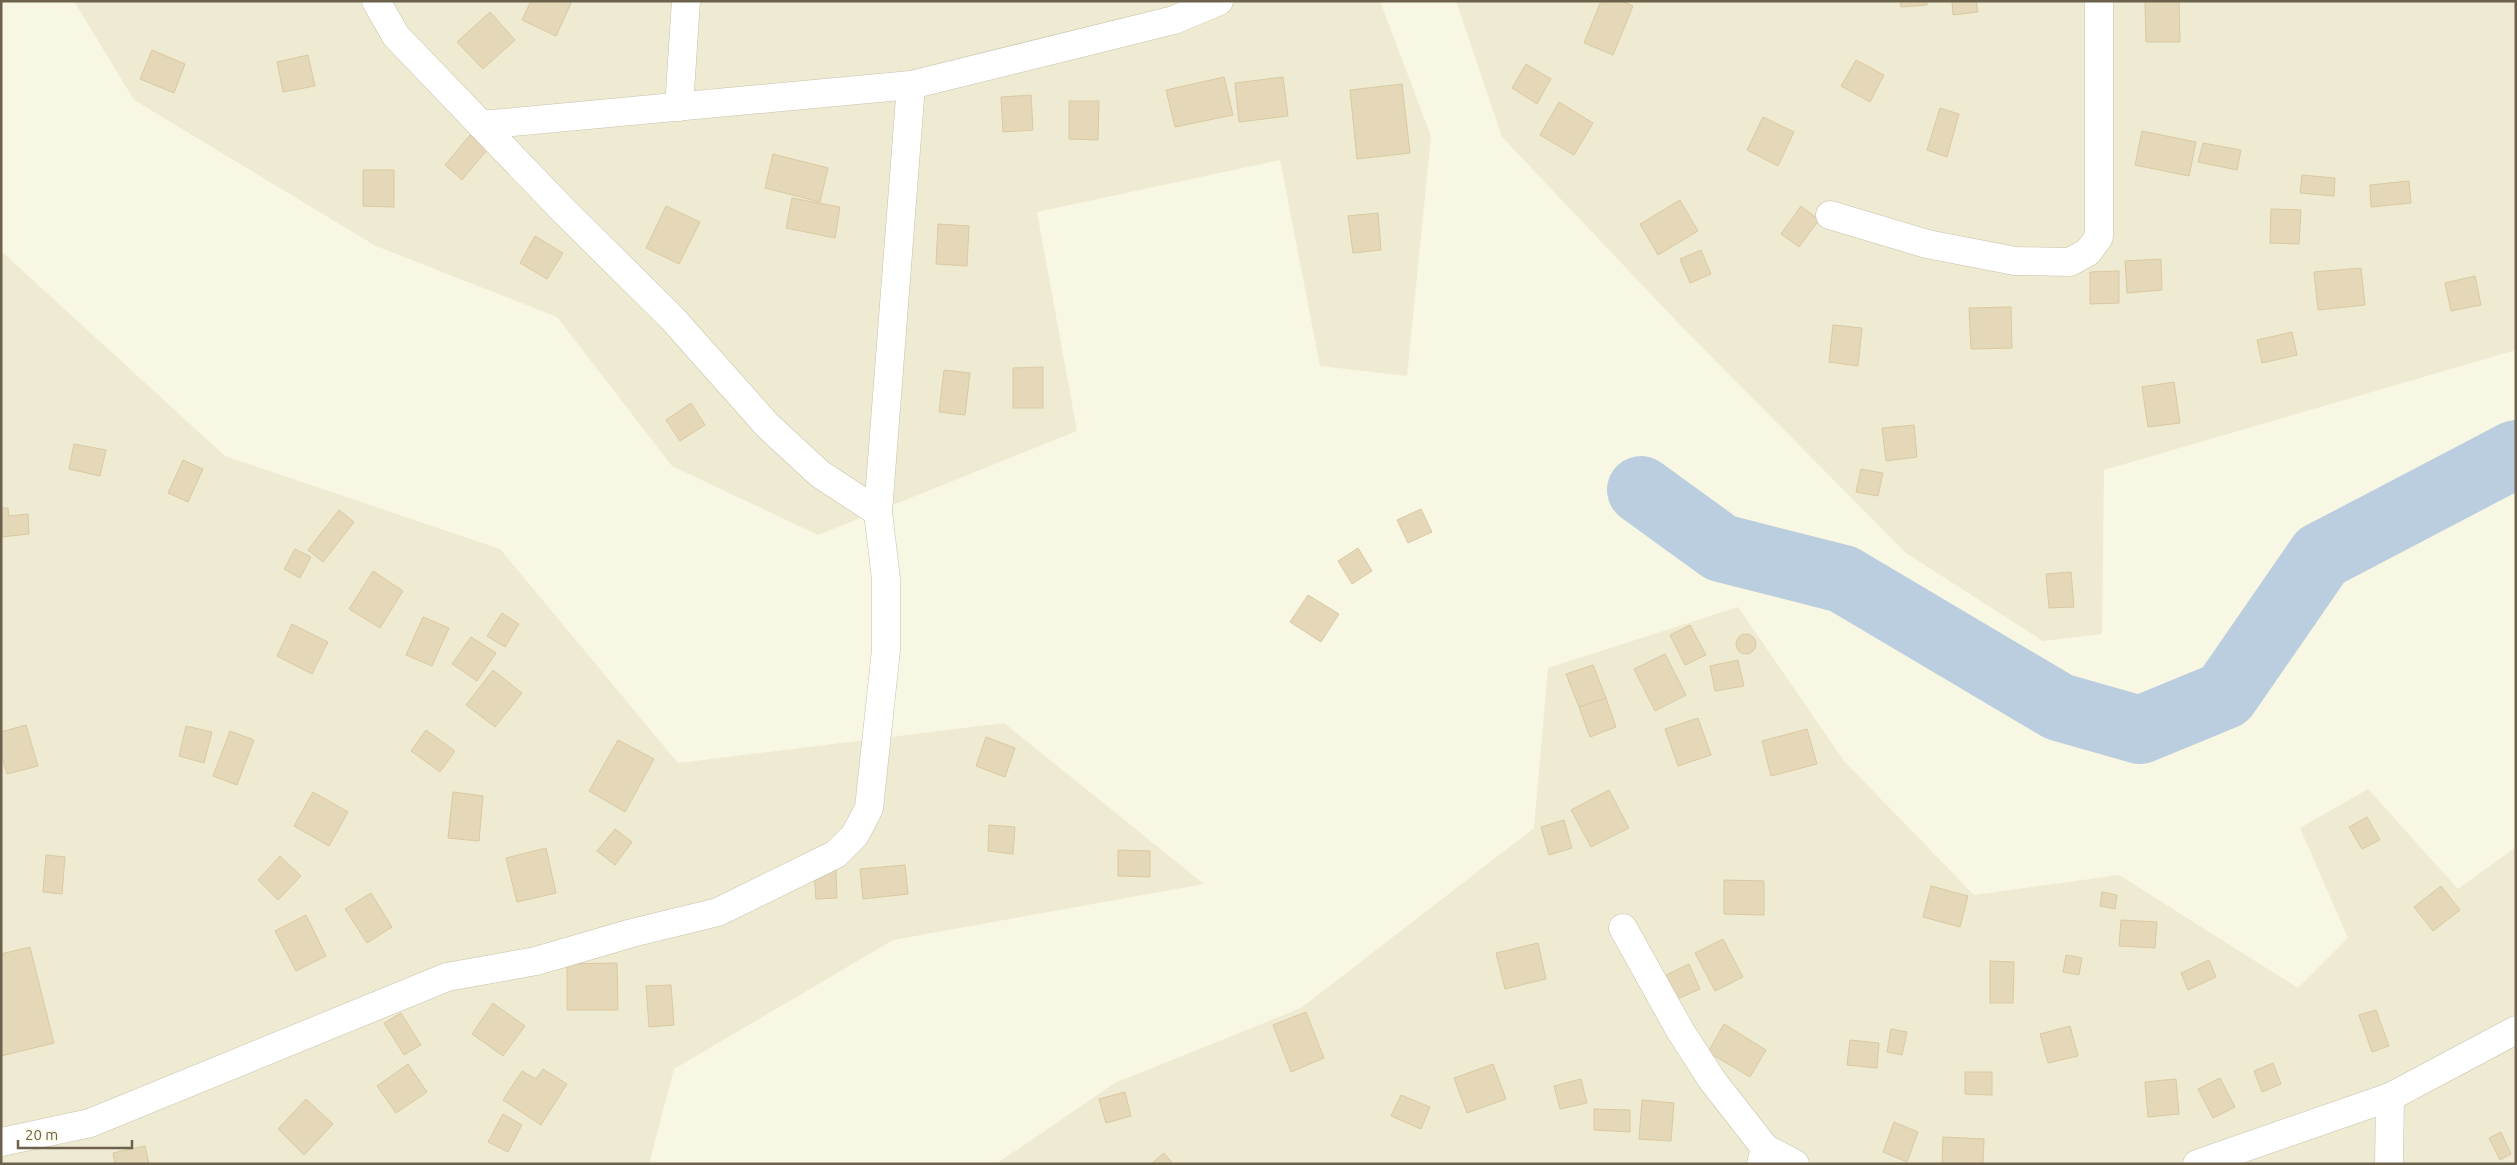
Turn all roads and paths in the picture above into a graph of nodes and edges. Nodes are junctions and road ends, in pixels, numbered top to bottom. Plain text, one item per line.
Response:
1 (376, 1) edge
2 (686, 1) edge
3 (1219, 1) edge
4 (2099, 1) edge
5 (1171, 11) edge
6 (911, 85) junction
7 (679, 107) junction
8 (481, 125) junction
9 (1830, 216) dead end
10 (878, 512) junction
11 (1623, 928) dead end
12 (2516, 1030) edge
13 (2390, 1097) junction
14 (1, 1142) edge
15 (1763, 1156) edge
16 (1795, 1164) edge
17 (2197, 1164) edge
18 (2389, 1164) edge

1 - 8 street
2 - 7 street
3 - 5 street
4 - 9 street
5 - 6 street
6 - 7 street
6 - 10 street
7 - 8 street
8 - 10 street
10 - 14 street
11 - 15 street
12 - 13 street
13 - 17 street
13 - 18 street
15 - 16 street

